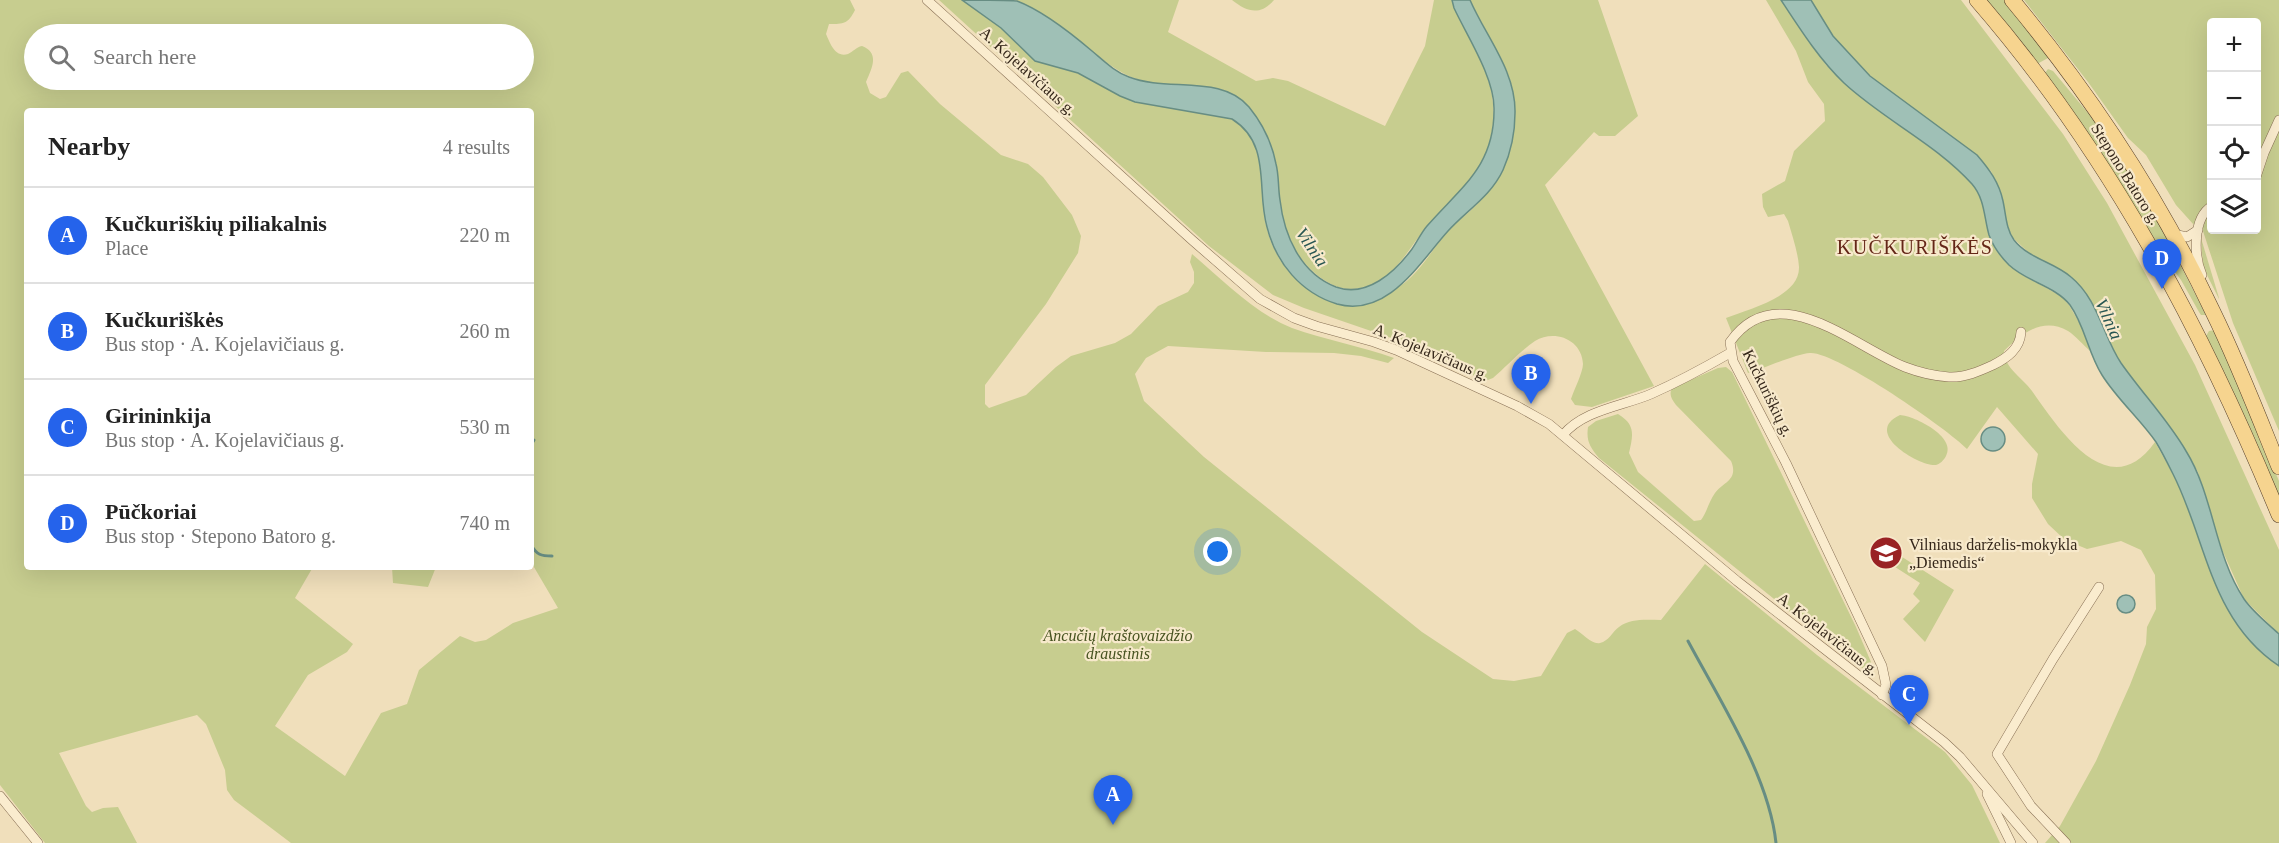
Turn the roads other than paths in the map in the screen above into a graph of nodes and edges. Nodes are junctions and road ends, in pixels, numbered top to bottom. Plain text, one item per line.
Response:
1 (927, 0) edge
2 (1977, 0) edge
3 (2012, 0) edge
4 (2043, 82) junction
5 (2075, 82) junction
6 (2279, 120) edge
7 (2261, 162) edge
8 (2207, 211) edge
9 (2198, 230) junction
10 (2172, 234) junction
11 (2167, 274) junction
12 (2213, 311) junction
13 (2021, 332) dead end
14 (1730, 353) junction
15 (1563, 435) junction
16 (2279, 467) edge
17 (2279, 515) edge
18 (2098, 587) dead end
19 (1882, 695) junction
20 (1981, 781) junction
21 (0, 796) edge
22 (38, 843) edge
23 (2011, 843) edge
24 (2034, 843) edge
25 (2066, 843) edge

1 - 15 street, A. Kojelavičiaus g.
2 - 4 main road, Stepono Batoro g.
3 - 5 main road, Stepono Batoro g.
4 - 5 main road
4 - 11 main road, Stepono Batoro g.
5 - 10 main road, Stepono Batoro g.
6 - 7 street
8 - 9 street
9 - 10 street
9 - 12 street
10 - 12 main road, Stepono Batoro g.
11 - 12 main road
11 - 17 main road, Stepono Batoro g.
12 - 16 main road, Stepono Batoro g.
13 - 14 street, Kučkuriškių g.
14 - 15 street
14 - 19 street, Kučkuriškių g.
15 - 19 street, A. Kojelavičiaus g.
18 - 25 street
19 - 20 street, A. Kojelavičiaus g.
20 - 23 street, A. Kojelavičiaus g.
20 - 24 street, A. Kojelavičiaus g.
21 - 22 street

